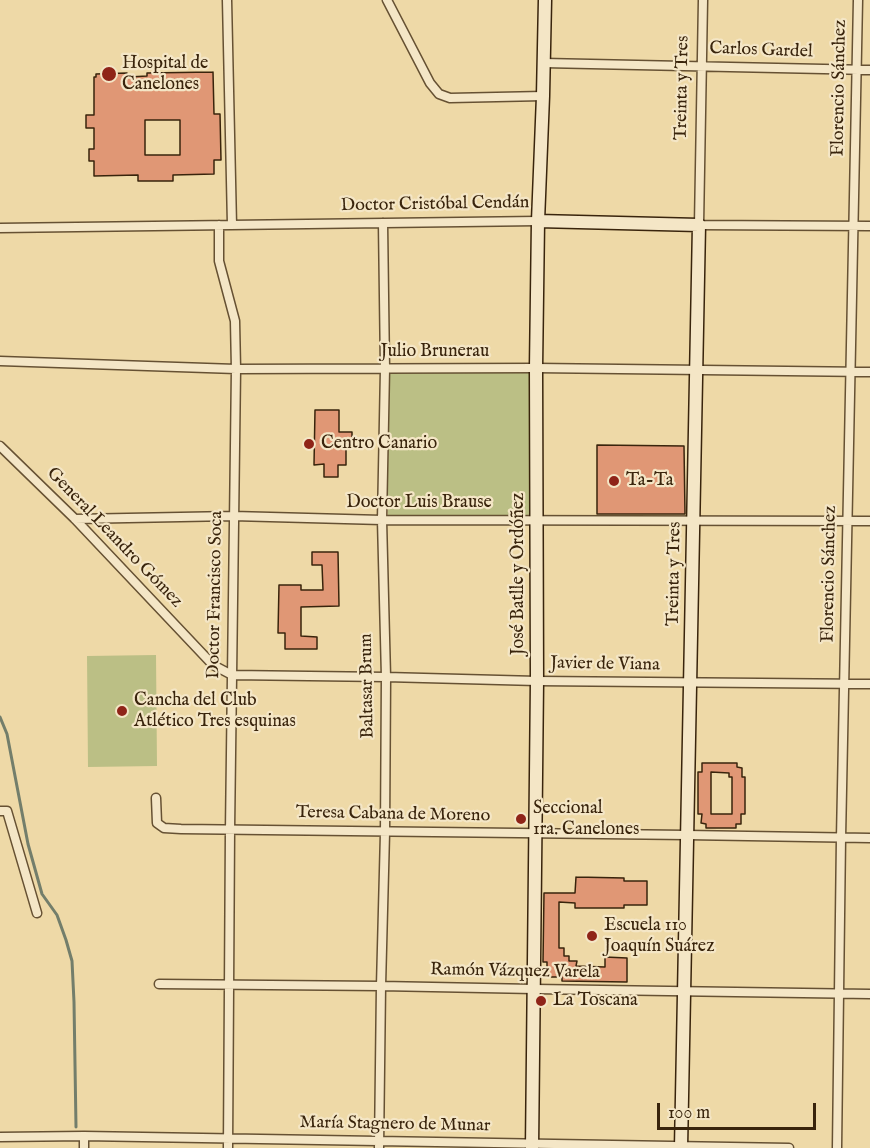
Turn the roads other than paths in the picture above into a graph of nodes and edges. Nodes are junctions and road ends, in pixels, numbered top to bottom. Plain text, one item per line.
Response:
1 (227, 0) edge
2 (387, 0) edge
3 (545, 0) edge
4 (703, 0) edge
5 (858, 0) edge
6 (544, 63) junction
7 (702, 66) junction
8 (856, 70) junction
9 (870, 70) edge
10 (543, 96) junction
11 (538, 221) junction
12 (384, 223) junction
13 (219, 225) junction
14 (232, 225) junction
15 (699, 225) junction
16 (853, 225) junction
17 (870, 226) edge
18 (0, 228) edge
19 (0, 361) edge
20 (536, 368) junction
21 (236, 369) junction
22 (385, 369) junction
23 (696, 370) junction
24 (850, 372) junction
25 (870, 372) edge
26 (0, 446) edge
27 (234, 516) junction
28 (75, 519) junction
29 (382, 520) junction
30 (536, 520) junction
31 (694, 521) junction
32 (847, 521) junction
33 (870, 521) edge
34 (232, 675) junction
35 (386, 677) junction
36 (537, 681) junction
37 (691, 682) junction
38 (844, 684) junction
39 (870, 684) edge
40 (156, 798) dead end
41 (0, 811) edge
42 (230, 830) junction
43 (386, 832) junction
44 (536, 833) junction
45 (687, 835) junction
46 (841, 838) junction
47 (870, 838) edge
48 (36, 913) dead end
49 (159, 984) dead end
50 (230, 984) junction
51 (381, 986) junction
52 (534, 989) junction
53 (684, 992) junction
54 (838, 993) junction
55 (870, 994) edge
56 (84, 1136) junction
57 (0, 1137) edge
58 (228, 1143) edge
59 (379, 1145) edge
60 (532, 1146) edge
61 (681, 1147) edge
62 (84, 1148) edge
63 (789, 1148) edge
64 (837, 1148) edge

1 - 14 street
2 - 10 street
3 - 6 street, José Batlle y Ordóñez
4 - 7 street, Treinta y Tres
5 - 8 street, Florencio Sánchez
6 - 7 street, Carlos Gardel
6 - 10 street, José Batlle y Ordóñez
7 - 8 street, Carlos Gardel
7 - 15 street, Treinta y Tres
8 - 9 street, Carlos Gardel
8 - 16 street, Florencio Sánchez
10 - 11 street, José Batlle y Ordóñez
11 - 12 street, Doctor Cristóbal Cendán
11 - 15 street, Doctor Cristóbal Cendán
11 - 20 street, José Batlle y Ordóñez
12 - 14 street, Doctor Cristóbal Cendán
12 - 22 street, Baltasar Brum
13 - 14 street, Doctor Cristóbal Cendán
13 - 18 street, Doctor Cristóbal Cendán
13 - 21 street, Doctor Francisco Soca
15 - 16 street, Doctor Cristóbal Cendán
15 - 23 street, Treinta y Tres
16 - 17 street, Doctor Cristóbal Cendán
16 - 24 street, Florencio Sánchez
19 - 21 street, Julio Brunerau
20 - 22 street, Julio Brunerau
20 - 23 street, Julio Brunerau
20 - 30 street, José Batlle y Ordóñez
21 - 22 street, Julio Brunerau
21 - 27 street, Doctor Francisco Soca
22 - 29 street, Baltasar Brum
23 - 24 street, Julio Brunerau
23 - 31 street, Treinta y Tres
24 - 25 street, Julio Brunerau
24 - 32 street, Florencio Sánchez
26 - 28 street, General Leandro Gómez
27 - 28 street, Doctor Luis Brause
27 - 29 street, Doctor Luis Brause
27 - 34 street, Doctor Francisco Soca
28 - 34 street, General Leandro Gómez
29 - 30 street, Doctor Luis Brause
29 - 35 street, Baltasar Brum
30 - 31 street, Doctor Luis Brause
30 - 36 street, José Batlle y Ordóñez
31 - 32 street, Doctor Luis Brause
31 - 37 street, Treinta y Tres
32 - 33 street, Doctor Luis Brause
32 - 38 street, Florencio Sánchez
34 - 35 street, Javier de Viana
34 - 42 street, Doctor Francisco Soca
35 - 36 street, Javier de Viana
35 - 43 street, Baltasar Brum
36 - 37 street, Javier de Viana
36 - 44 street, José Batlle y Ordóñez
37 - 38 street, Javier de Viana
37 - 45 street, Treinta y Tres
38 - 39 street, Javier de Viana
38 - 46 street, Florencio Sánchez
40 - 42 street, Teresa Cabana de Moreno
41 - 48 street
42 - 43 street, Teresa Cabana de Moreno
42 - 50 street, Doctor Francisco Soca
43 - 44 street, Teresa Cabana de Moreno
43 - 51 street, Baltasar Brum
44 - 45 street, Teresa Cabana de Moreno
44 - 52 street, José Batlle y Ordóñez
45 - 46 street, Teresa Cabana de Moreno
45 - 53 street, Treinta y Tres
46 - 47 street, Teresa Cabana de Moreno
46 - 54 street, Florencio Sánchez
49 - 50 street, Ramón Vázquez Varela
50 - 51 street, Ramón Vázquez Varela
50 - 58 street, Doctor Francisco Soca
51 - 52 street, Ramón Vázquez Varela
51 - 59 street, Baltasar Brum
52 - 53 street, Ramón Vázquez Varela
52 - 60 street, José Batlle y Ordóñez
53 - 54 street, Ramón Vázquez Varela
53 - 61 street, Treinta y Tres
54 - 55 street, Ramón Vázquez Varela
54 - 64 street, Florencio Sánchez
56 - 57 street, María Stagnero de Munar
56 - 58 street, María Stagnero de Munar
56 - 62 street
58 - 59 street, María Stagnero de Munar
59 - 60 street, María Stagnero de Munar
60 - 61 street, María Stagnero de Munar
61 - 63 street, María Stagnero de Munar

